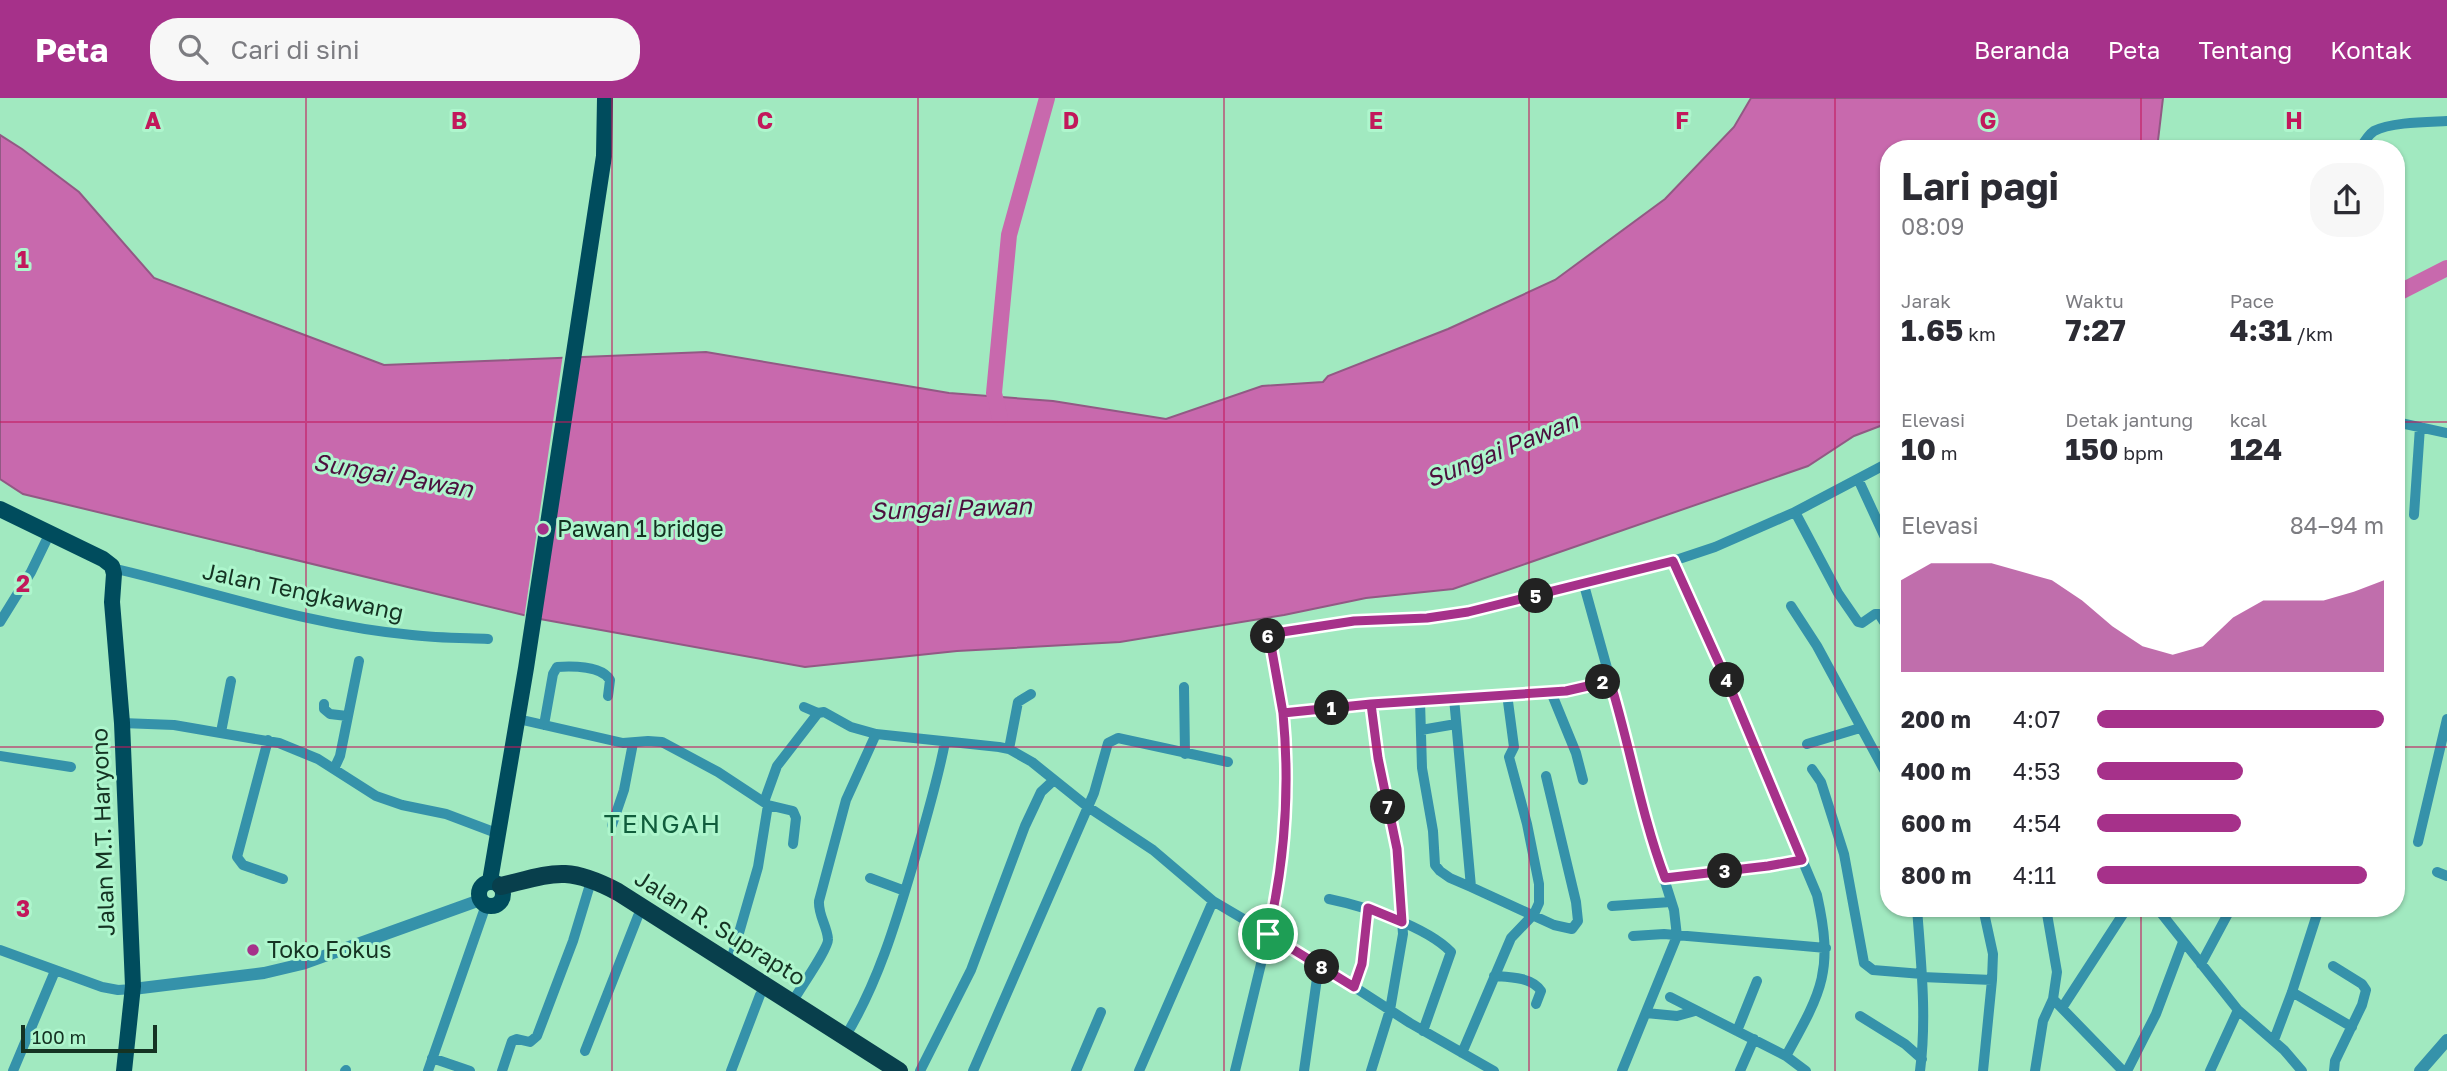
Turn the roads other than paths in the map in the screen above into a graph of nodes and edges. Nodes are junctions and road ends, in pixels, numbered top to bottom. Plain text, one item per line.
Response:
1 (605, 98) edge
2 (2447, 121) edge
3 (2366, 140) edge
4 (2405, 424) edge
5 (2420, 427) junction
6 (2447, 433) edge
7 (1880, 467) edge
8 (1858, 479) junction
9 (0, 509) edge
10 (1795, 512) junction
11 (2414, 515) dead end
12 (0, 519) edge
13 (1880, 527) edge
14 (46, 541) junction
15 (1673, 561) junction
16 (112, 578) junction
17 (1584, 585) junction
18 (1790, 606) dead end
19 (1880, 616) edge
20 (0, 622) edge
21 (488, 639) dead end
22 (359, 661) dead end
23 (231, 681) dead end
24 (1610, 681) junction
25 (1184, 687) dead end
26 (1551, 692) junction
27 (1031, 694) dead end
28 (1507, 694) junction
29 (608, 696) dead end
30 (1454, 698) junction
31 (1420, 701) junction
32 (324, 704) dead end
33 (1371, 704) junction
34 (804, 707) dead end
35 (818, 713) junction
36 (1283, 713) junction
37 (347, 716) junction
38 (518, 719) junction
39 (2447, 719) edge
40 (122, 723) junction
41 (1456, 724) junction
42 (544, 725) junction
43 (1860, 728) junction
44 (1421, 730) junction
45 (220, 732) junction
46 (876, 734) junction
47 (268, 740) junction
48 (945, 742) junction
49 (633, 743) junction
50 (1807, 744) dead end
51 (1009, 749) junction
52 (1185, 754) junction
53 (0, 756) edge
54 (1228, 762) dead end
55 (1880, 763) edge
56 (71, 767) dead end
57 (334, 769) junction
58 (1812, 769) dead end
59 (1546, 776) dead end
60 (1054, 780) junction
61 (1583, 780) dead end
62 (766, 804) junction
63 (1088, 807) junction
64 (612, 825) dead end
65 (499, 834) junction
66 (2418, 842) dead end
67 (793, 844) dead end
68 (1802, 860) junction
69 (870, 878) dead end
70 (1665, 878) junction
71 (283, 879) dead end
72 (1471, 887) junction
73 (589, 888) junction
74 (905, 891) junction
75 (492, 894) junction
76 (1329, 899) dead end
77 (1213, 901) junction
78 (1671, 902) junction
79 (1612, 906) dead end
80 (1368, 908) junction
81 (1534, 914) junction
82 (638, 916) junction
83 (1918, 917) edge
84 (1985, 917) edge
85 (2048, 917) edge
86 (2121, 917) edge
87 (2164, 917) edge
88 (2226, 917) edge
89 (2316, 917) edge
90 (1402, 922) junction
91 (1268, 934) junction
92 (1633, 936) dead end
93 (1677, 936) junction
94 (2183, 942) junction
95 (1826, 948) junction
96 (0, 950) edge
97 (730, 964) junction
98 (1319, 964) junction
99 (2201, 964) junction
100 (2333, 966) dead end
101 (55, 971) junction
102 (1494, 976) junction
103 (1922, 976) junction
104 (1992, 980) junction
105 (1757, 981) dead end
106 (1354, 987) junction
107 (132, 989) junction
108 (2292, 992) junction
109 (1663, 994) junction
110 (760, 995) junction
111 (2053, 999) junction
112 (792, 1003) junction
113 (1536, 1004) dead end
114 (2062, 1008) junction
115 (1390, 1010) junction
116 (2238, 1010) junction
117 (1695, 1011) junction
118 (1101, 1012) dead end
119 (1646, 1013) junction
120 (1860, 1016) dead end
121 (2352, 1027) junction
122 (1423, 1031) junction
123 (1737, 1031) junction
124 (834, 1034) junction
125 (1754, 1039) junction
126 (2274, 1040) junction
127 (2447, 1040) edge
128 (585, 1051) dead end
129 (1462, 1054) junction
130 (1786, 1056) junction
131 (432, 1058) junction
132 (1922, 1059) junction
133 (2297, 1068) edge
134 (13, 1071) edge
135 (124, 1071) edge
136 (428, 1071) edge
137 (470, 1071) edge
138 (502, 1071) edge
139 (731, 1071) edge
140 (879, 1071) edge
141 (899, 1071) edge
142 (920, 1071) edge
143 (973, 1071) edge
144 (1076, 1071) edge
145 (1139, 1071) edge
146 (1235, 1071) edge
147 (1304, 1071) edge
148 (1371, 1071) edge
149 (1494, 1071) edge
150 (1622, 1071) edge
151 (1740, 1071) edge
152 (1806, 1071) edge
153 (1920, 1071) edge
154 (1983, 1071) edge
155 (2035, 1071) edge
156 (2125, 1071) edge
157 (2210, 1071) edge
158 (2333, 1071) edge
159 (2420, 1071) edge

1 - 38 main road
2 - 3 street
4 - 5 street
5 - 6 street
5 - 11 street
7 - 8 street
8 - 10 street
8 - 13 street
9 - 16 main road
10 - 15 street
10 - 19 street
12 - 14 main road
14 - 16 main road
14 - 20 street
15 - 17 street
15 - 68 street
16 - 21 street, Jalan Tengkawang
16 - 40 main road, Jalan M.T. Haryono
17 - 24 street
17 - 36 street
18 - 43 street
22 - 37 street
23 - 45 street
24 - 26 street
24 - 70 street
25 - 52 street
26 - 28 street
26 - 61 street
27 - 51 street
28 - 30 street
28 - 81 street
29 - 42 street
30 - 31 street
30 - 41 street
31 - 33 street
31 - 44 street
32 - 37 street
33 - 36 street
33 - 90 street
34 - 35 street
35 - 46 street
35 - 62 street
36 - 91 street
37 - 57 street
38 - 42 street
38 - 65 main road
39 - 66 street
40 - 45 street
40 - 107 main road, Jalan M.T. Haryono
41 - 44 street
41 - 72 street
42 - 49 street
43 - 50 street
43 - 55 street
44 - 72 street
45 - 47 street
46 - 48 street
46 - 112 street
47 - 57 street
47 - 71 street
48 - 51 street
48 - 74 street
49 - 62 street
49 - 64 street
51 - 60 street
52 - 54 street
52 - 63 street
53 - 56 street
57 - 65 street
58 - 103 street
59 - 81 street
60 - 63 street
60 - 142 street
62 - 67 street
62 - 97 street
63 - 77 street
63 - 143 street
65 - 75 main road
68 - 70 street
68 - 95 street
69 - 74 street
70 - 78 street
72 - 81 street
73 - 75 highway, Jalan R. Suprapto
73 - 82 highway, Jalan R. Suprapto
73 - 138 street
74 - 124 street
75 - 97 highway, Jalan R. Suprapto
75 - 107 street
75 - 131 street
76 - 80 street
77 - 91 street
77 - 145 street
78 - 79 street
78 - 93 street
80 - 90 street
80 - 106 street
81 - 102 street
82 - 110 highway, Jalan R. Suprapto
82 - 128 street
83 - 103 street
84 - 104 street
85 - 111 street
86 - 114 street
87 - 94 street
88 - 99 street
89 - 108 street
90 - 115 street
90 - 122 street
91 - 98 street
91 - 146 street
92 - 93 street
93 - 95 street
93 - 109 street
94 - 99 street
94 - 156 street
95 - 130 street
96 - 101 street
97 - 112 highway, Jalan R. Suprapto
98 - 106 street
98 - 147 street
99 - 116 street
100 - 121 street
101 - 107 street
101 - 134 street
102 - 113 street
102 - 129 street
103 - 104 street
103 - 132 street
104 - 154 street
105 - 123 street
106 - 115 street
107 - 135 main road, Jalan M.T. Haryono
108 - 121 street
108 - 126 street
109 - 117 street
109 - 119 street
110 - 124 highway, Jalan R. Suprapto
110 - 139 street
111 - 114 street
111 - 155 street
112 - 124 highway, Jalan R. Suprapto
114 - 156 street
115 - 122 street
115 - 148 street
116 - 126 street
116 - 157 street
117 - 119 street
117 - 123 street
118 - 144 street
119 - 150 street
120 - 132 street
121 - 158 street
122 - 129 street
123 - 125 street
124 - 140 highway, Jalan R. Suprapto
124 - 141 highway, Jalan R. Suprapto
125 - 130 street
125 - 151 street
126 - 133 street
127 - 159 street
129 - 149 street
130 - 152 street
131 - 136 street
131 - 137 street
132 - 153 street

